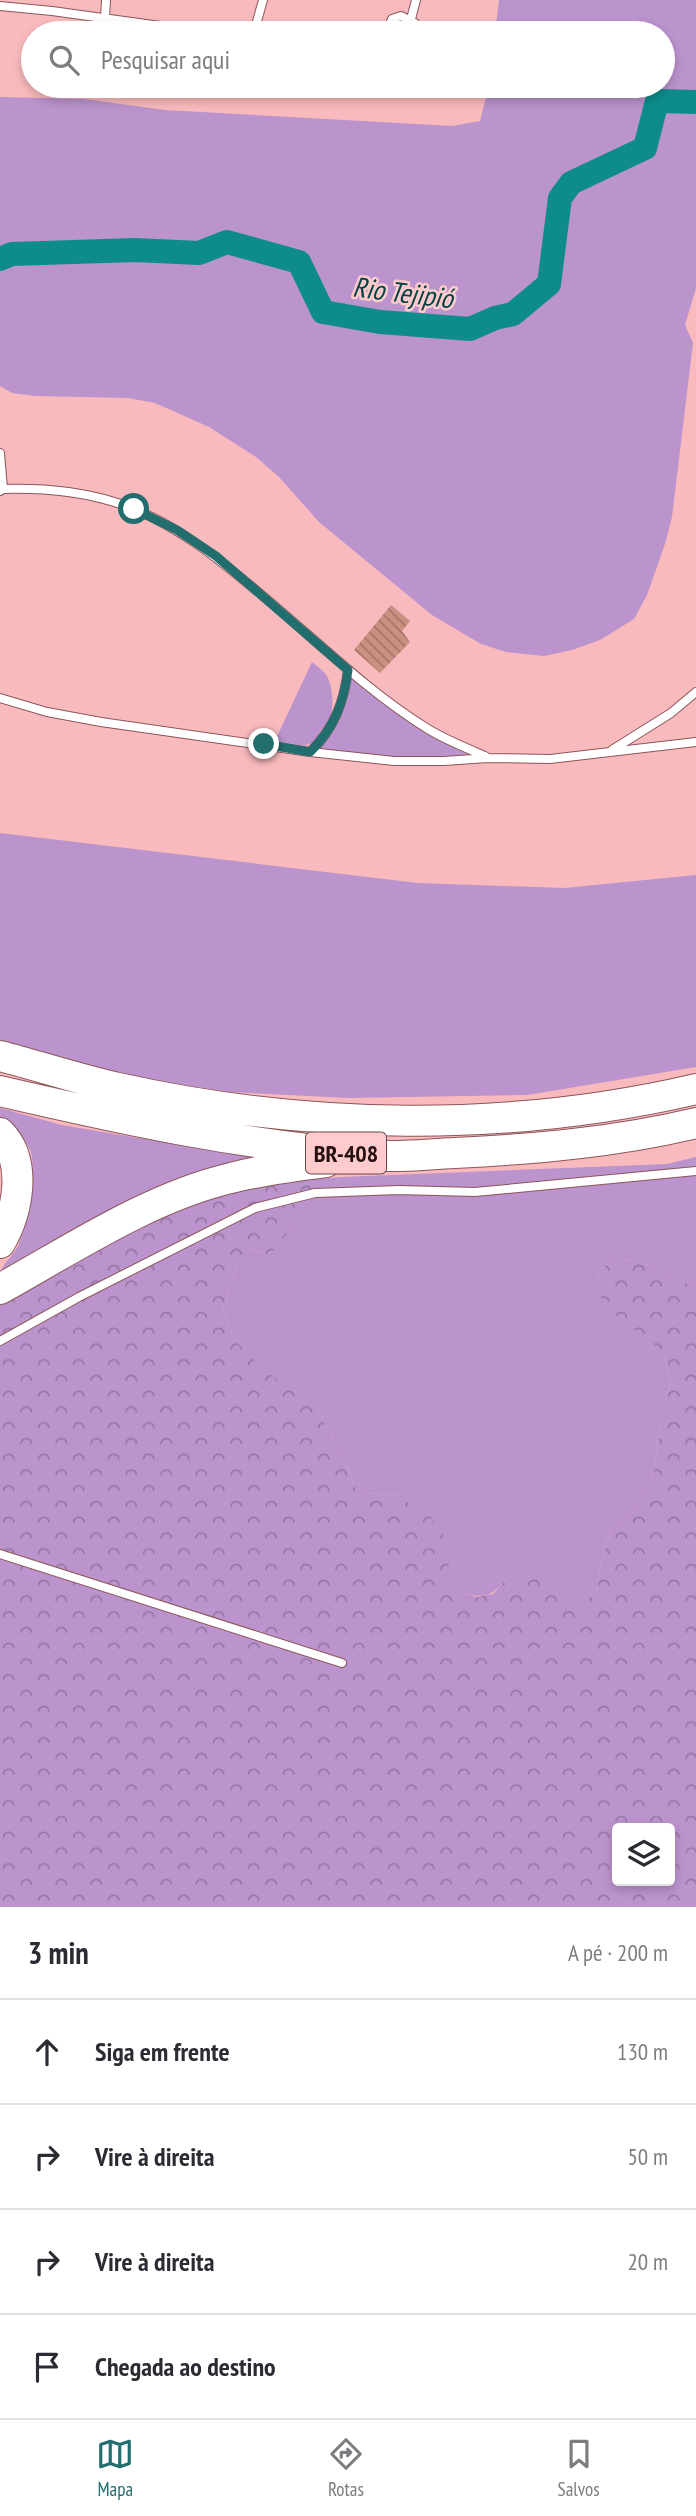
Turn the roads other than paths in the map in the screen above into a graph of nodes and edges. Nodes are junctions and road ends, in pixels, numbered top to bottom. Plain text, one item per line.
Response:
1 (106, 0) edge
2 (263, 0) edge
3 (416, 0) edge
4 (0, 6) edge
5 (105, 18) junction
6 (411, 19) joint
7 (126, 21) edge
8 (257, 21) edge
9 (391, 21) edge
10 (0, 453) edge
11 (2, 490) edge
12 (348, 670) junction
13 (696, 692) edge
14 (0, 698) edge
15 (696, 742) edge
16 (310, 752) junction
17 (608, 752) junction
18 (488, 758) junction
19 (0, 1056) edge
20 (696, 1076) edge
21 (696, 1088) edge
22 (0, 1091) edge
23 (340, 1118) junction
24 (696, 1123) edge
25 (0, 1133) edge
26 (373, 1156) junction
27 (696, 1171) edge
28 (0, 1243) edge
29 (0, 1289) edge
30 (0, 1341) edge
31 (0, 1554) edge
32 (342, 1663) dead end

1 - 5 lane
2 - 8 lane
3 - 6 lane
4 - 5 lane
5 - 7 lane
6 - 9 lane
10 - 11 lane
11 - 12 lane
12 - 16 lane
12 - 18 lane
13 - 17 lane
14 - 16 lane
15 - 17 lane
16 - 18 lane
17 - 18 lane
19 - 23 highway, BR-408
20 - 23 highway
21 - 23 highway, BR-408
22 - 26 highway, BR-408
24 - 26 highway, BR-408
25 - 28 highway
26 - 29 highway
27 - 30 lane
31 - 32 lane

